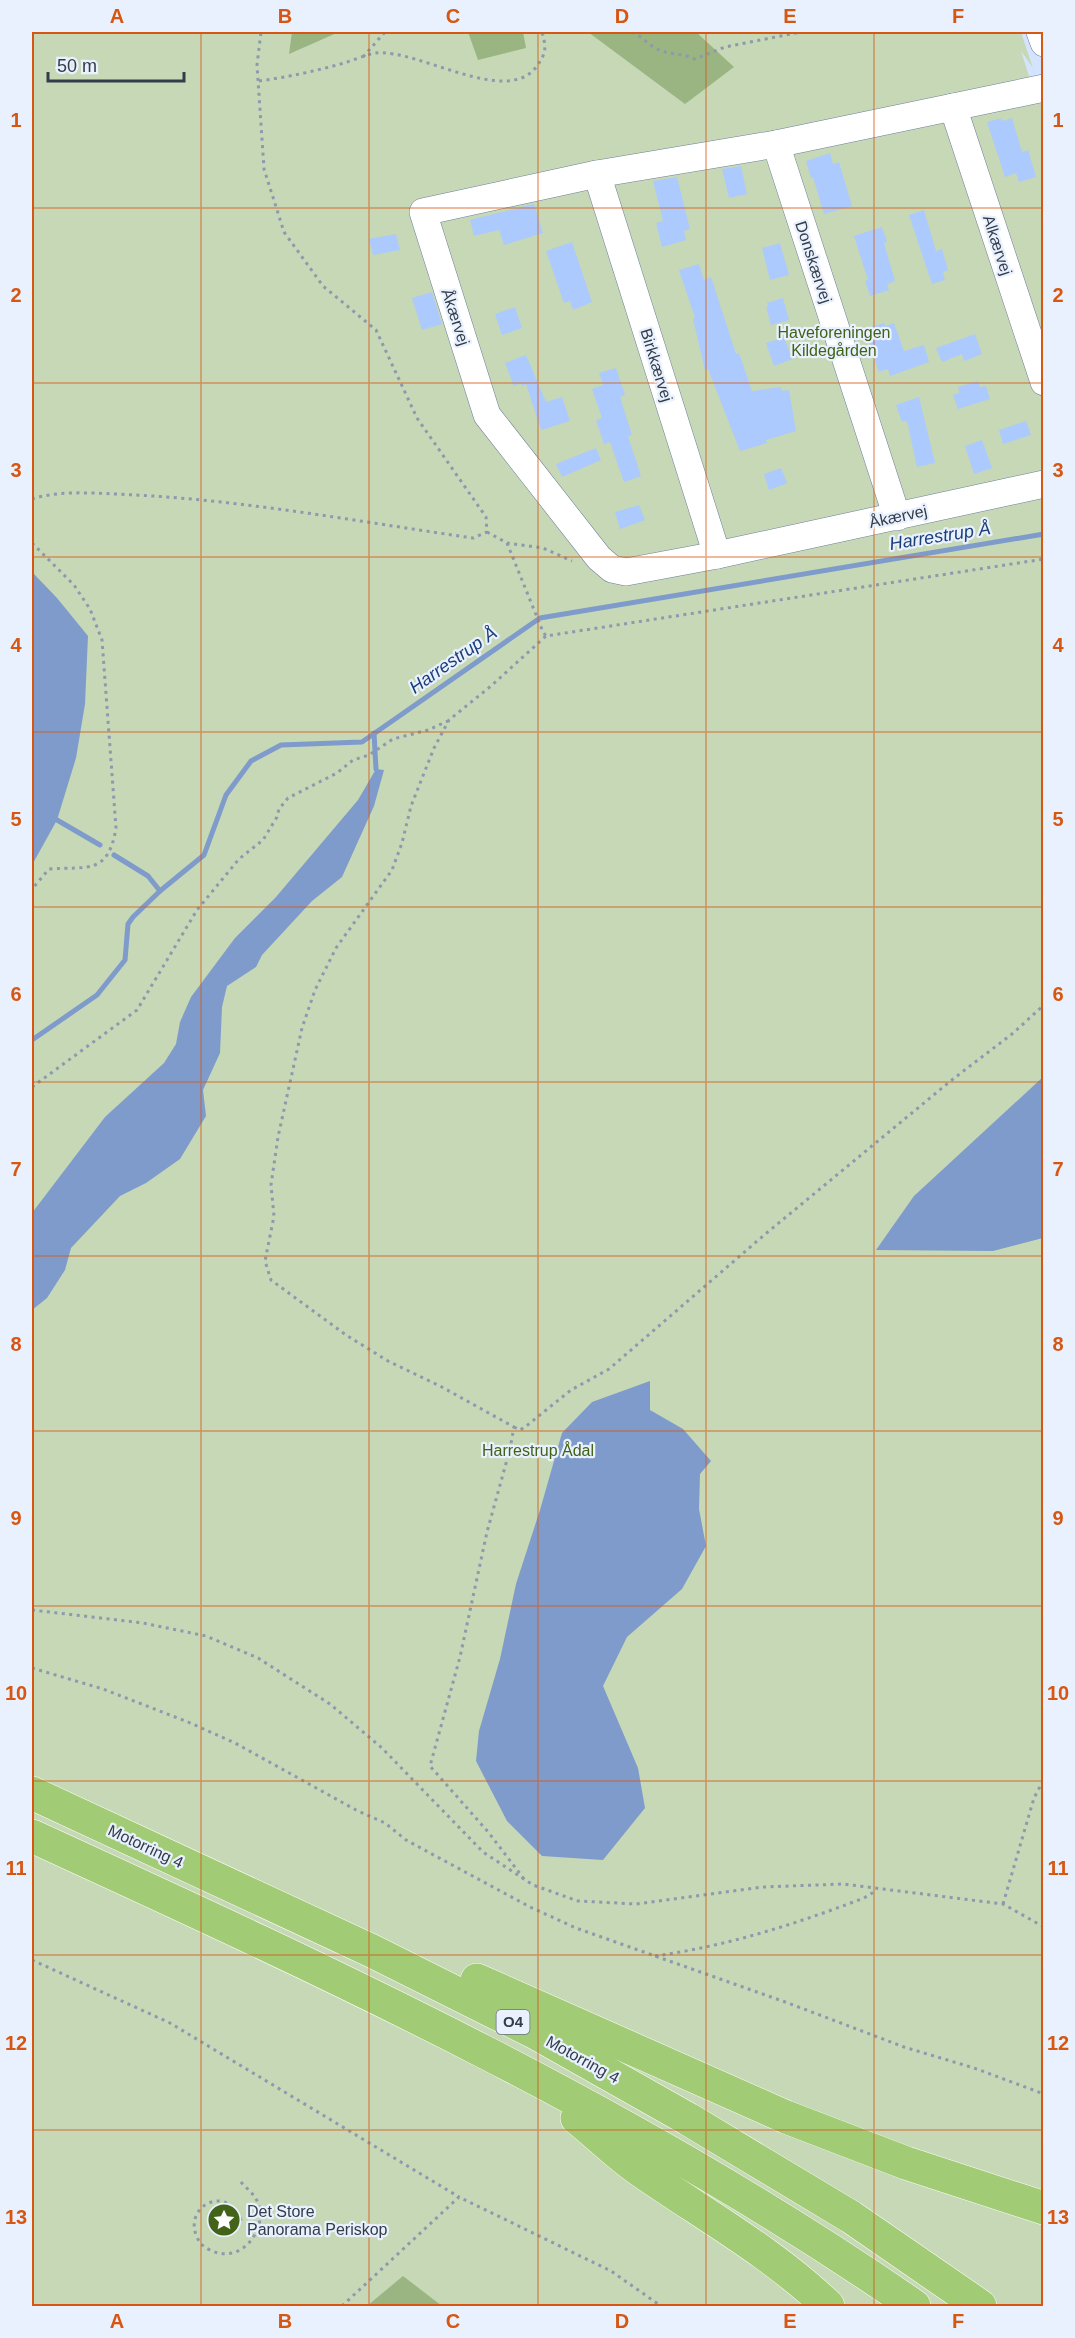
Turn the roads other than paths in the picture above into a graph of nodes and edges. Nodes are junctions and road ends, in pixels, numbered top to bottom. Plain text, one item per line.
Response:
1 (1040, 32) edge
2 (1044, 43) edge
3 (1044, 88) edge
4 (953, 108) junction
5 (776, 144) junction
6 (597, 174) junction
7 (1044, 382) edge
8 (1044, 484) edge
9 (897, 517) junction
10 (717, 555) junction
11 (32, 1793) edge
12 (32, 1836) edge
13 (161, 1852) junction
14 (515, 2067) junction
15 (1044, 2208) edge
16 (828, 2307) edge
17 (914, 2307) edge
18 (980, 2307) edge

1 - 2 street
3 - 4 street, Åkærvej
4 - 5 street, Åkærvej
4 - 7 street, Alkærvej
5 - 6 street, Åkærvej
5 - 9 street, Donskærvej
6 - 10 street, Birkkærvej
6 - 10 street, Åkærvej
8 - 9 street, Åkærvej
9 - 10 street, Åkærvej
11 - 13 highway, Motorring 4 / O4
12 - 14 highway, O4
13 - 15 highway
13 - 18 highway, Motorring 4 / O4
14 - 16 highway
14 - 17 highway, O4

